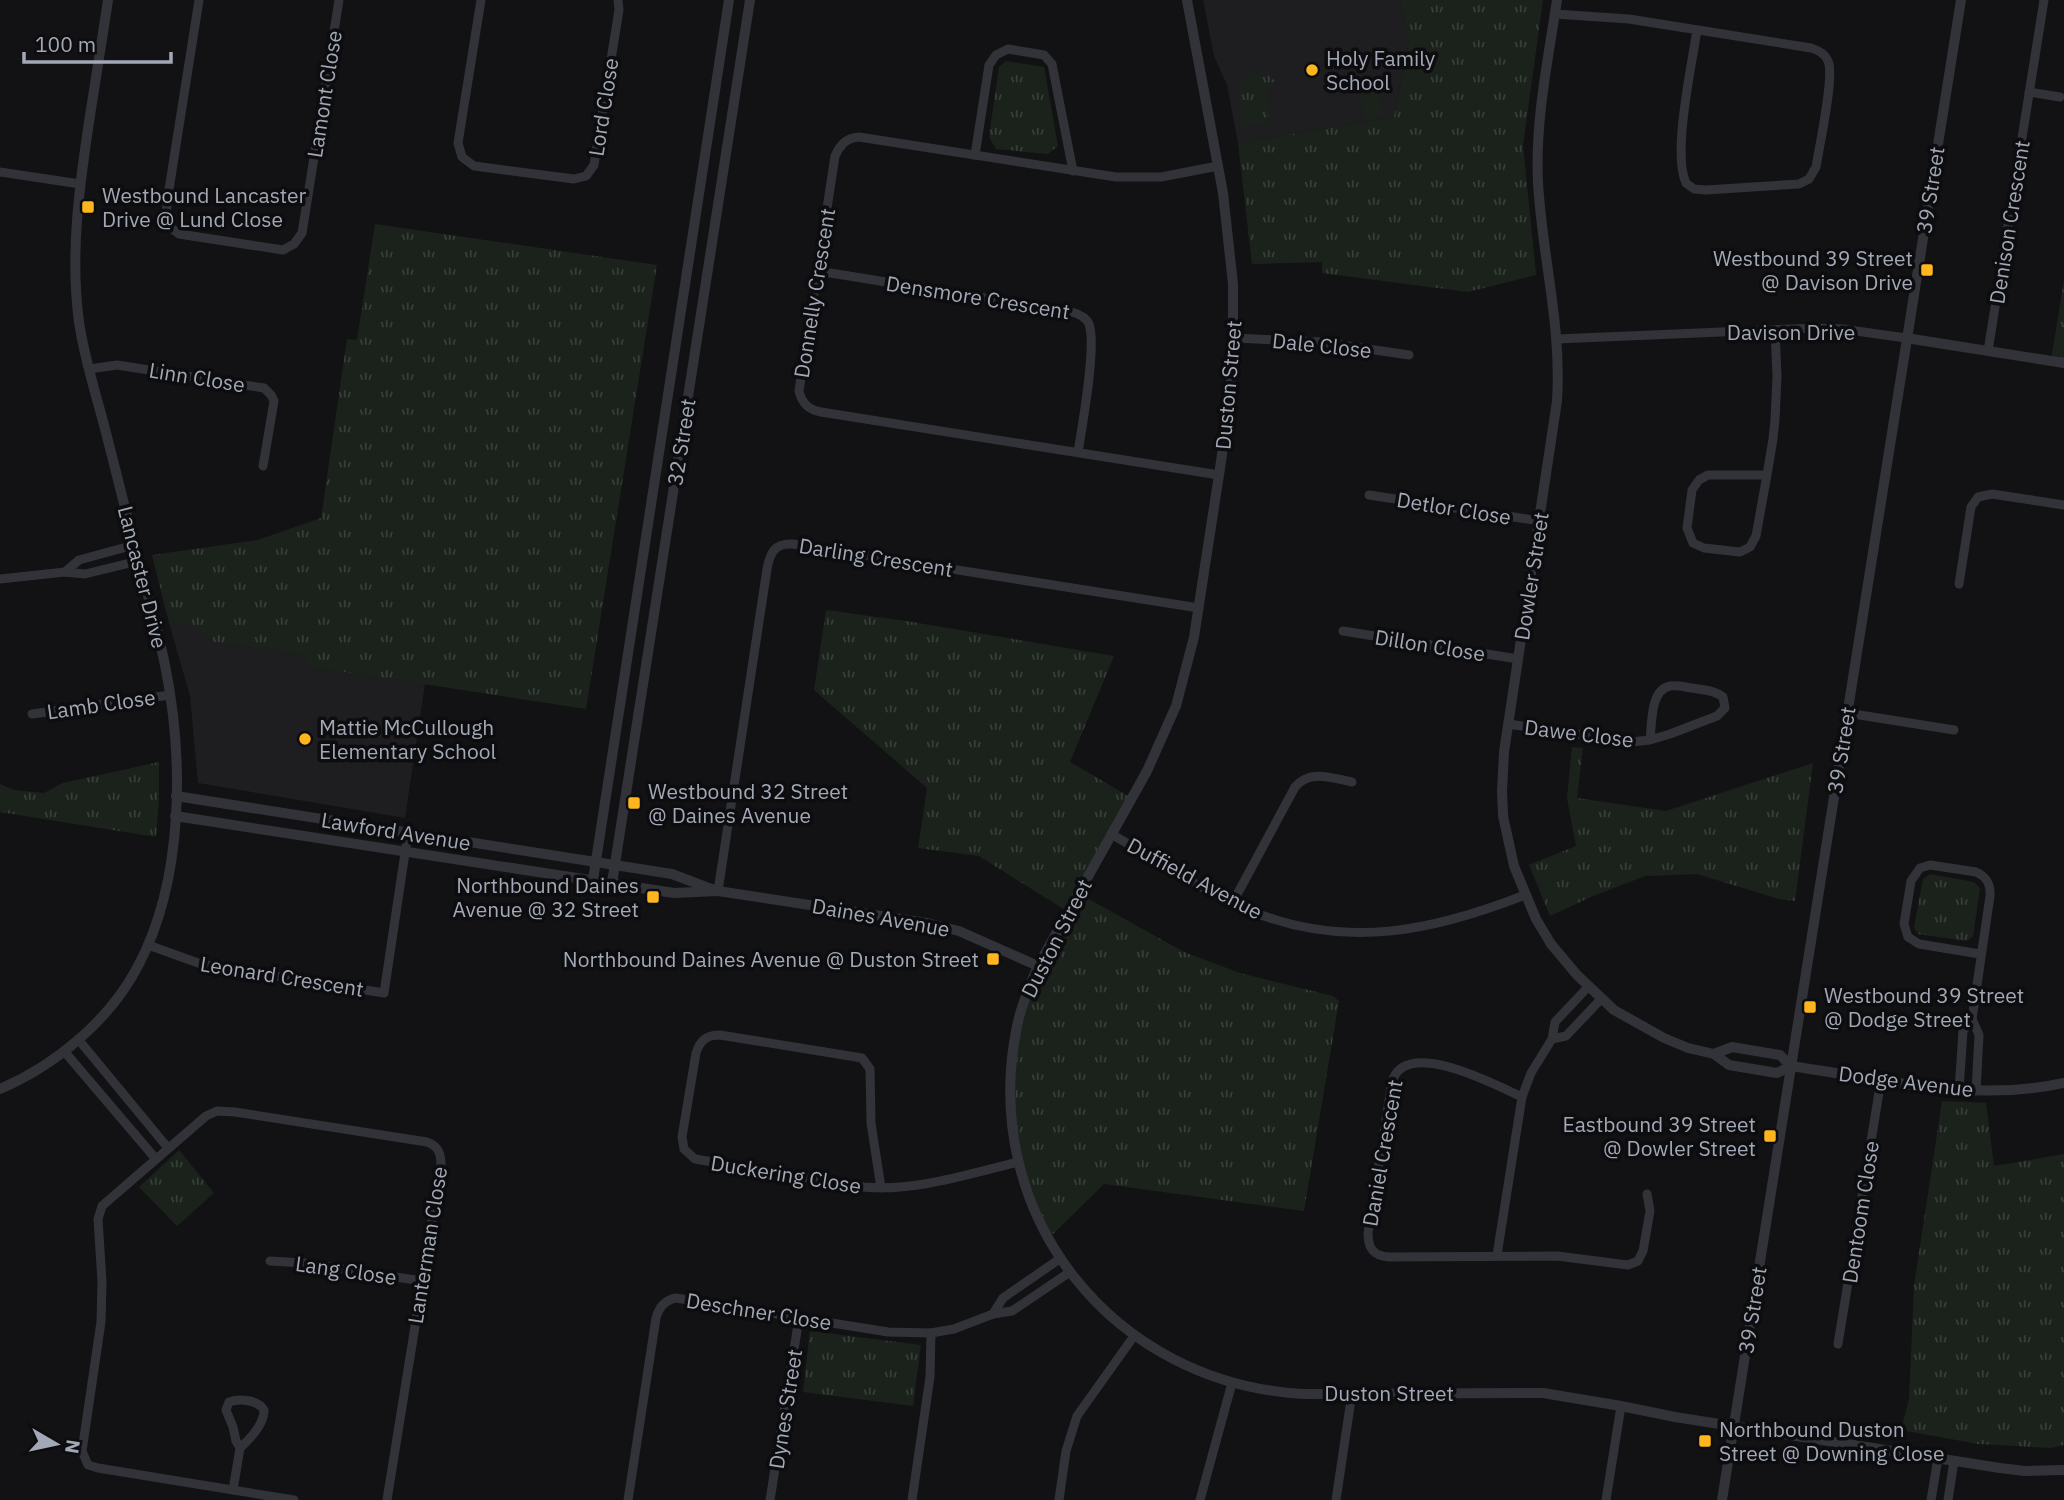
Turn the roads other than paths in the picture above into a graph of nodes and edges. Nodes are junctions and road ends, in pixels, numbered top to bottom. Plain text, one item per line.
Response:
1 (108, 0) edge
2 (199, 0) edge
3 (339, 0) edge
4 (481, 0) edge
5 (618, 0) edge
6 (729, 0) edge
7 (750, 0) edge
8 (1187, 0) edge
9 (1557, 0) edge
10 (1961, 0) edge
11 (2044, 0) edge
12 (1555, 14) junction
13 (1697, 30) junction
14 (2029, 92) junction
15 (2060, 97) dead end
16 (975, 155) junction
17 (1218, 166) junction
18 (1073, 171) junction
19 (0, 172) edge
20 (80, 184) junction
21 (818, 271) junction
22 (1775, 330) junction
23 (1234, 338) junction
24 (1906, 338) junction
25 (1557, 339) junction
26 (1988, 351) junction
27 (1409, 355) dead end
28 (2064, 363) edge
29 (89, 369) junction
30 (1078, 452) junction
31 (263, 466) dead end
32 (1219, 475) junction
33 (1767, 475) junction
34 (1369, 495) dead end
35 (2064, 505) edge
36 (1540, 522) junction
37 (134, 545) junction
38 (138, 561) junction
39 (65, 572) junction
40 (0, 579) edge
41 (1959, 584) dead end
42 (1199, 608) junction
43 (1343, 631) dead end
44 (1518, 660) junction
45 (170, 695) junction
46 (1847, 713) junction
47 (32, 714) dead end
48 (1508, 724) junction
49 (1954, 730) dead end
50 (1650, 740) junction
51 (1352, 782) dead end
52 (176, 796) junction
53 (175, 816) junction
54 (408, 833) junction
55 (1111, 834) junction
56 (406, 851) junction
57 (596, 862) junction
58 (615, 865) junction
59 (593, 880) junction
60 (612, 883) junction
61 (718, 891) junction
62 (1525, 895) junction
63 (1233, 902) junction
64 (148, 945) junction
65 (1980, 954) junction
66 (1038, 966) junction
67 (1588, 987) junction
68 (1601, 999) junction
69 (1972, 1019) junction
70 (1552, 1039) junction
71 (78, 1040) junction
72 (64, 1051) junction
73 (1714, 1054) junction
74 (1791, 1066) junction
75 (1881, 1080) junction
76 (2064, 1083) edge
77 (0, 1089) edge
78 (1959, 1090) junction
79 (1976, 1091) junction
80 (1522, 1097) junction
81 (168, 1148) junction
82 (155, 1158) junction
83 (1019, 1163) junction
84 (881, 1188) junction
85 (1647, 1194) dead end
86 (1497, 1255) junction
87 (1061, 1258) junction
88 (270, 1261) dead end
89 (1070, 1272) junction
90 (422, 1281) junction
91 (993, 1314) junction
92 (799, 1318) junction
93 (931, 1333) junction
94 (1134, 1336) junction
95 (1838, 1344) dead end
96 (1232, 1383) junction
97 (1352, 1393) junction
98 (1621, 1406) junction
99 (1733, 1427) junction
100 (240, 1448) junction
101 (1938, 1458) junction
102 (1954, 1461) junction
103 (2064, 1471) edge
104 (233, 1490) junction
105 (294, 1500) edge
106 (387, 1500) edge
107 (628, 1500) edge
108 (770, 1500) edge
109 (912, 1500) edge
110 (1059, 1500) edge
111 (1200, 1500) edge
112 (1336, 1500) edge
113 (1606, 1500) edge
114 (1722, 1500) edge
115 (1931, 1500) edge
116 (1948, 1500) edge

1 - 20 street, Lancaster Drive
2 - 3 street, Lamont Close
4 - 5 street, Lord Close
6 - 57 street, 32 Street
7 - 58 street, 32 Street
8 - 17 street, Duston Street
9 - 12 street, Dowler Street
10 - 24 street, 39 Street
11 - 14 street, Denison Crescent
12 - 13 street
12 - 25 street, Dowler Street
13 - 13 street
14 - 15 street
14 - 26 street, Denison Crescent
16 - 18 street, Donnelly Crescent
16 - 18 street
16 - 21 street, Donnelly Crescent
17 - 18 street, Donnelly Crescent
17 - 23 street, Duston Street
19 - 20 street
20 - 29 street, Lancaster Drive
21 - 30 street, Densmore Crescent
21 - 30 street, Donnelly Crescent
22 - 24 street, Davison Drive
22 - 25 street, Davison Drive
22 - 33 street
23 - 27 street, Dale Close
23 - 32 street, Duston Street
24 - 26 street, Davison Drive
24 - 46 street, 39 Street
25 - 36 street, Dowler Street
26 - 28 street, Davison Drive
29 - 31 street, Linn Close
29 - 37 street, Lancaster Drive
30 - 32 street, Donnelly Crescent
32 - 42 street, Duston Street
33 - 33 street
34 - 36 street, Detlor Close
35 - 41 street
36 - 44 street, Dowler Street
37 - 38 street, Lancaster Drive
37 - 39 street
38 - 39 street
38 - 45 street, Lancaster Drive
39 - 40 street
42 - 55 street, Duston Street
42 - 61 street, Darling Crescent
43 - 44 street, Dillon Close
44 - 48 street, Dowler Street
45 - 47 street, Lamb Close
45 - 52 street, Lancaster Drive
46 - 49 street
46 - 74 street, 39 Street
48 - 50 street, Dawe Close
48 - 62 street, Dowler Street
50 - 50 street, Dawe Close
51 - 63 street
52 - 53 street, Lancaster Drive
52 - 54 street, Lawford Avenue
53 - 56 street, Lawford Avenue
53 - 64 street, Lancaster Drive
54 - 56 street, Leonard Crescent
54 - 57 street, Lawford Avenue
55 - 63 street, Duffield Avenue
55 - 66 street, Duston Street
56 - 59 street, Lawford Avenue
56 - 64 street, Leonard Crescent
57 - 58 street, Lawford Avenue
57 - 59 street, 32 Street
58 - 60 street, 32 Street
58 - 61 street, Daines Avenue
59 - 60 street, Daines Avenue
60 - 61 street, Daines Avenue
61 - 66 street, Daines Avenue
62 - 63 street, Duffield Avenue
62 - 67 street, Dowler Street
64 - 71 street, Lancaster Drive
65 - 65 street
65 - 69 street
66 - 83 street, Duston Street
67 - 68 street, Dowler Street
67 - 70 street
68 - 70 street
68 - 73 street, Dowler Street
69 - 78 street
69 - 79 street
70 - 80 street
71 - 72 street, Lancaster Drive
71 - 81 street
72 - 77 street, Lancaster Drive
72 - 82 street
73 - 74 street, Dowler Street
73 - 74 street, Dowler Street
74 - 75 street, Dodge Avenue
74 - 99 street, 39 Street
75 - 78 street, Dodge Avenue
75 - 95 street, Dentoom Close
76 - 79 street, Dodge Avenue
78 - 79 street, Dodge Avenue
80 - 86 street
80 - 86 street, Daniel Crescent
81 - 82 street, Lanterman Close
81 - 90 street, Lanterman Close
82 - 104 street, Lanterman Close
83 - 84 street, Duckering Close
83 - 87 street, Duston Street
84 - 84 street, Duckering Close
85 - 86 street
87 - 89 street, Duston Street
87 - 91 street, Deschner Close
88 - 90 street, Lang Close
89 - 91 street, Deschner Close
89 - 94 street, Duston Street
90 - 106 street, Lanterman Close
91 - 93 street, Deschner Close
92 - 93 street, Deschner Close
92 - 107 street, Deschner Close
92 - 108 street, Dynes Street
93 - 109 street
94 - 96 street, Duston Street
94 - 110 street
96 - 97 street, Duston Street
96 - 111 street
97 - 98 street, Duston Street
97 - 112 street
98 - 99 street, Duston Street
98 - 113 street
99 - 101 street, Duston Street
99 - 114 street, 39 Street
100 - 100 street
100 - 104 street
101 - 102 street, Duston Street
101 - 115 street
102 - 103 street, Duston Street
102 - 116 street
104 - 105 street, Lanterman Close

